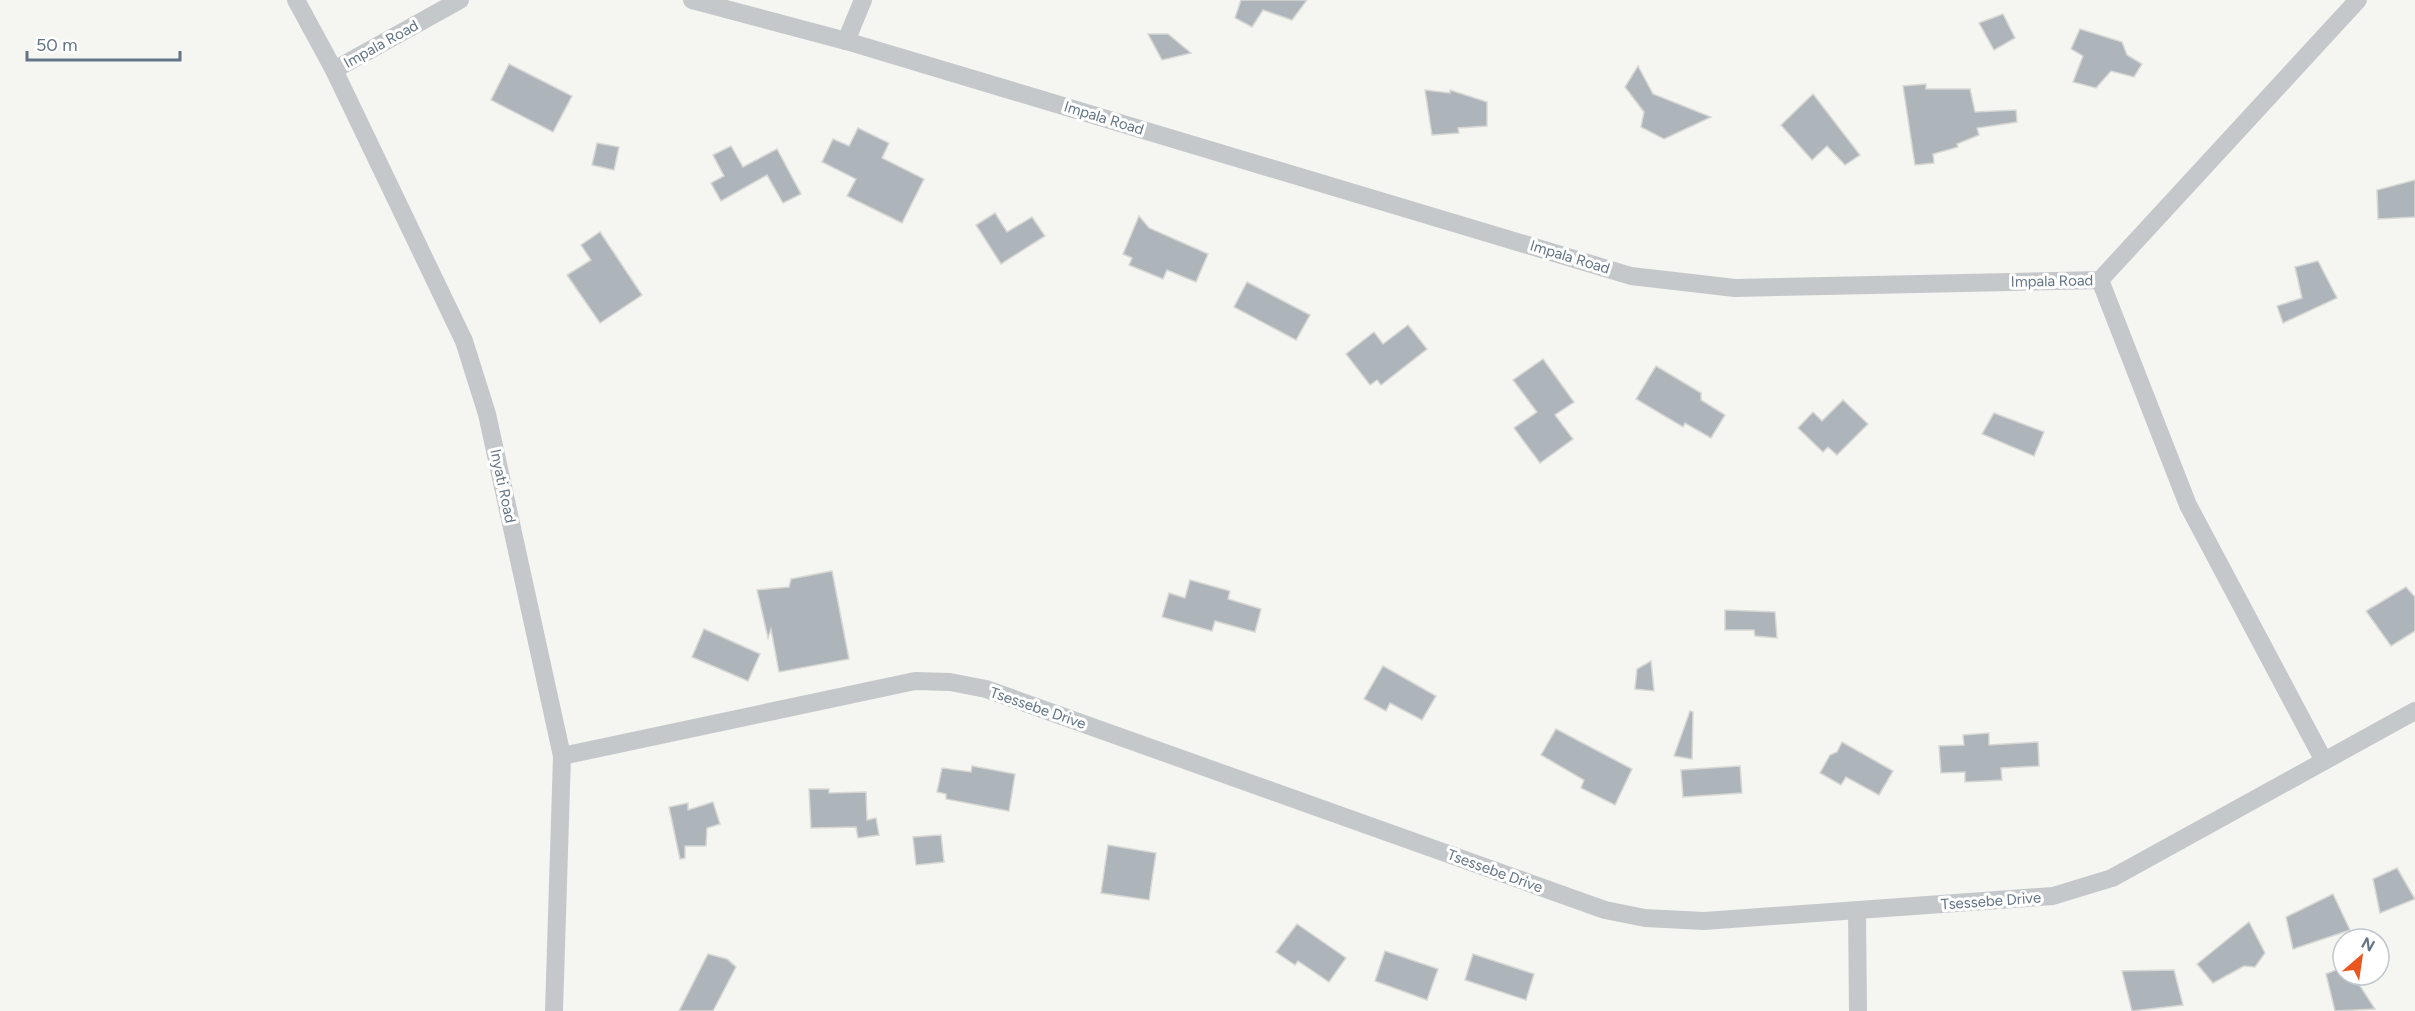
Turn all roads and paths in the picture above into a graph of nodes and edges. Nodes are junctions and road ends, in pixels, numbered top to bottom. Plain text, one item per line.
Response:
1 (296, 0) edge
2 (460, 0) edge
3 (692, 0) edge
4 (863, 0) edge
5 (2358, 0) edge
6 (846, 41) junction
7 (334, 70) junction
8 (2100, 280) junction
9 (2415, 711) edge
10 (562, 756) junction
11 (2324, 761) junction
12 (1857, 910) junction
13 (554, 1011) edge
14 (1858, 1011) edge

1 - 7 street, Inyati Road
2 - 7 street, Impala Road
3 - 6 street, Impala Road
4 - 6 street
5 - 8 street, Impala Road
6 - 8 street, Impala Road
7 - 10 street, Inyati Road
8 - 11 street
9 - 11 street, Tsessebe Drive
10 - 12 street, Tsessebe Drive
10 - 13 street, Inyati Road
11 - 12 street, Tsessebe Drive
12 - 14 street

